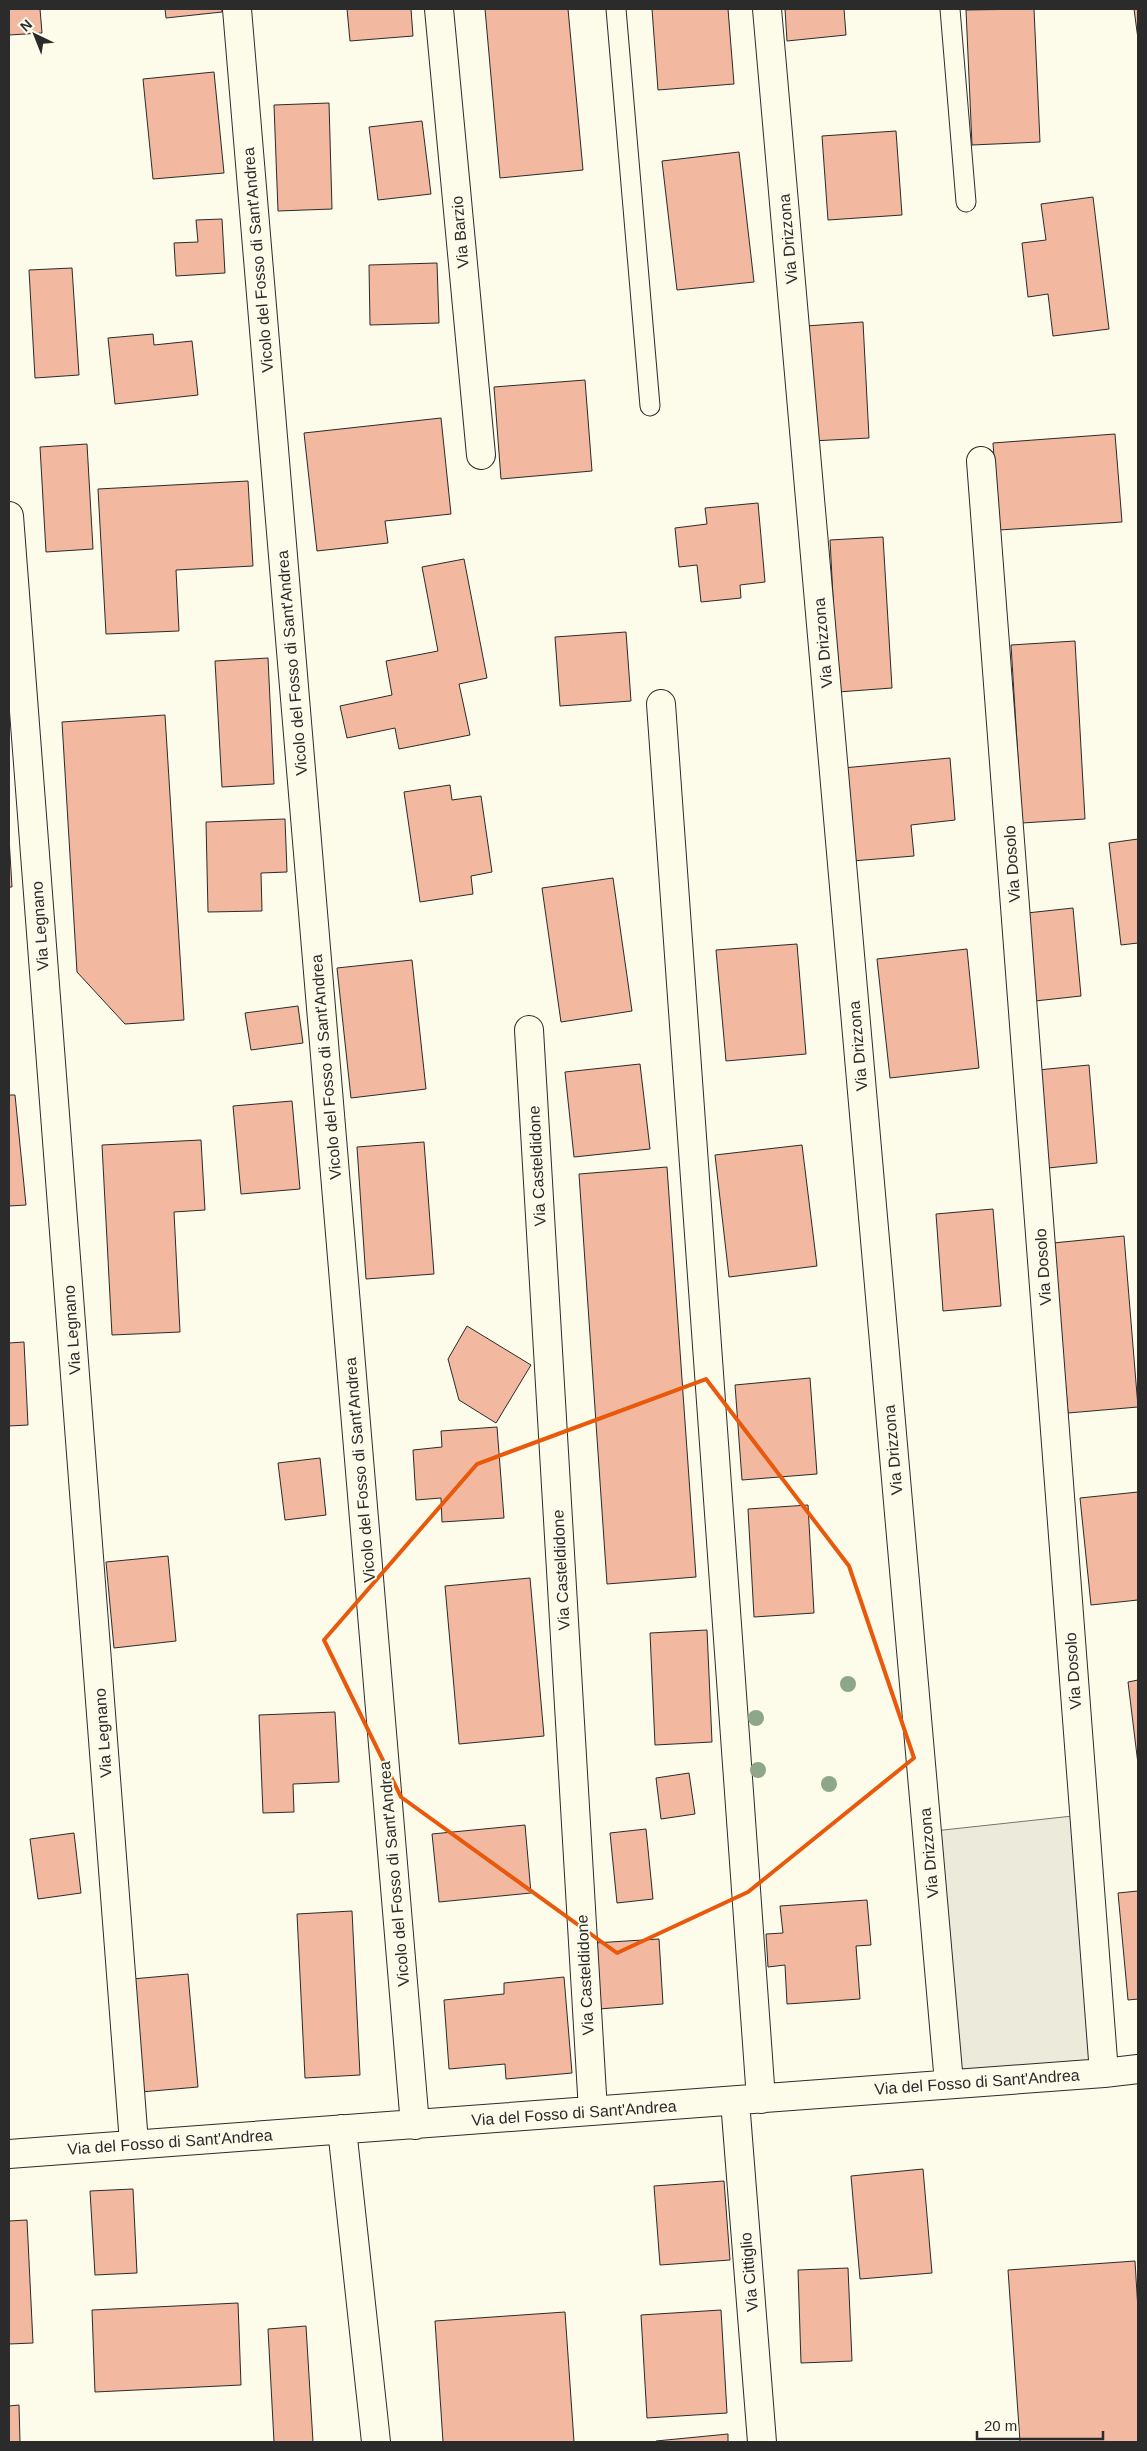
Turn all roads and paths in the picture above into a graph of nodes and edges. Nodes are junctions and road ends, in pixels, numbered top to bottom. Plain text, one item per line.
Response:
1 (237, 9) edge
2 (439, 9) edge
3 (616, 9) edge
4 (768, 9) edge
5 (950, 9) edge
6 (966, 202) dead end
7 (650, 406) dead end
8 (482, 455) dead end
9 (981, 462) dead end
10 (9, 516) edge
11 (661, 704) dead end
12 (529, 1030) dead end
13 (1138, 2069) edge
14 (1104, 2073) junction
15 (949, 2083) junction
16 (748, 2100) junction
17 (593, 2111) junction
18 (415, 2125) junction
19 (342, 2130) junction
20 (134, 2143) junction
21 (9, 2154) edge
22 (376, 2442) edge
23 (762, 2442) edge

1 - 18 street, Vicolo del Fosso di Sant'Andrea
2 - 8 street, Via Barzio
3 - 7 lane
4 - 15 street, Via Drizzona
5 - 6 lane
9 - 14 street, Via Dosolo
10 - 20 street, Via Legnano
11 - 16 street, Via Cittiglio
12 - 17 street, Via Casteldidone
13 - 14 street, Via del Fosso di Sant'Andrea
14 - 15 street, Via del Fosso di Sant'Andrea
15 - 16 street, Via del Fosso di Sant'Andrea
16 - 17 street, Via del Fosso di Sant'Andrea
16 - 23 street, Via Cittiglio
17 - 18 street, Via del Fosso di Sant'Andrea
18 - 19 street, Via del Fosso di Sant'Andrea
19 - 20 street, Via del Fosso di Sant'Andrea
19 - 22 street
20 - 21 street, Via del Fosso di Sant'Andrea

